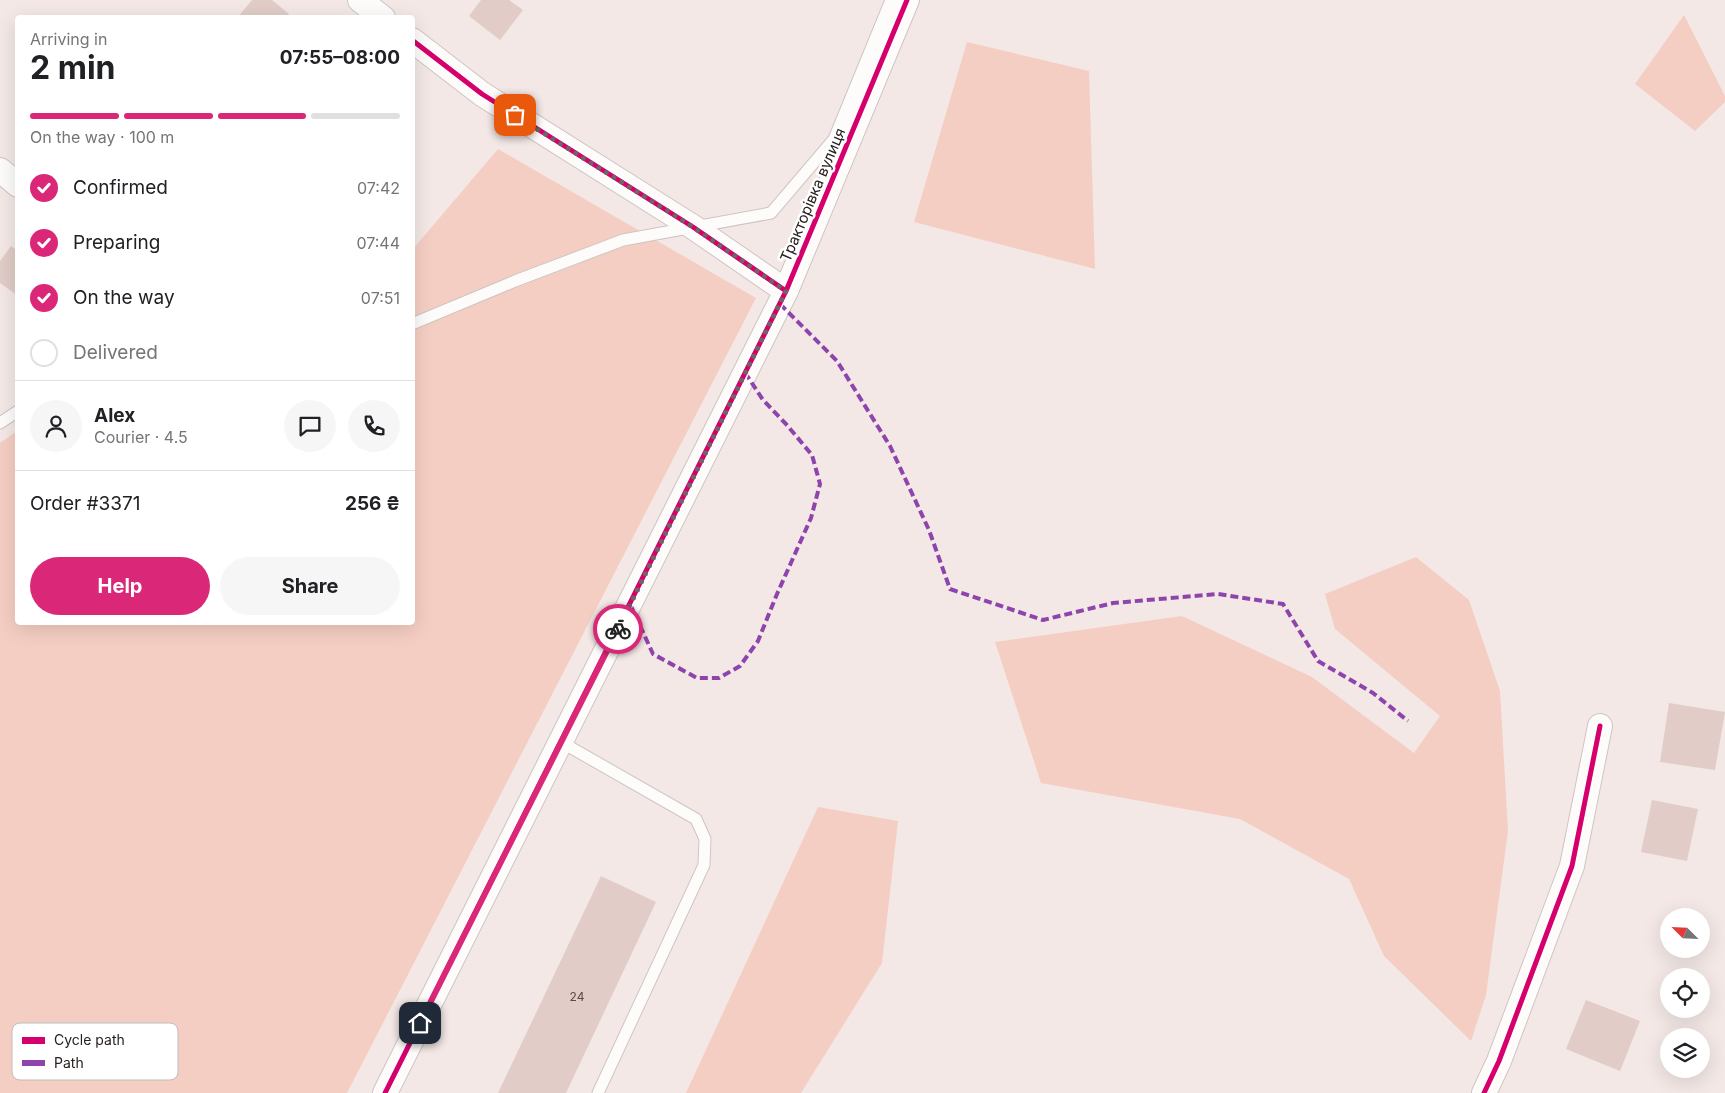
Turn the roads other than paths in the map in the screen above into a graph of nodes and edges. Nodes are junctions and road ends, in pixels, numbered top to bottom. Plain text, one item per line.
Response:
1 (360, 0) edge
2 (891, 0) edge
3 (908, 0) edge
4 (379, 15) edge
5 (415, 42) edge
6 (0, 170) edge
7 (15, 183) edge
8 (693, 227) junction
9 (786, 291) junction
10 (415, 323) edge
11 (15, 413) edge
12 (0, 423) edge
13 (1600, 726) dead end
14 (561, 742) junction
15 (385, 1093) edge
16 (598, 1093) edge
17 (1484, 1093) edge

1 - 4 street
2 - 8 lane
3 - 9 street, Тракторівка вулиця
5 - 8 street
6 - 7 street
8 - 9 street
8 - 10 lane
9 - 14 street, Тракторівка вулиця
11 - 12 lane
13 - 17 street
14 - 15 street, Тракторівка вулиця
14 - 16 lane

